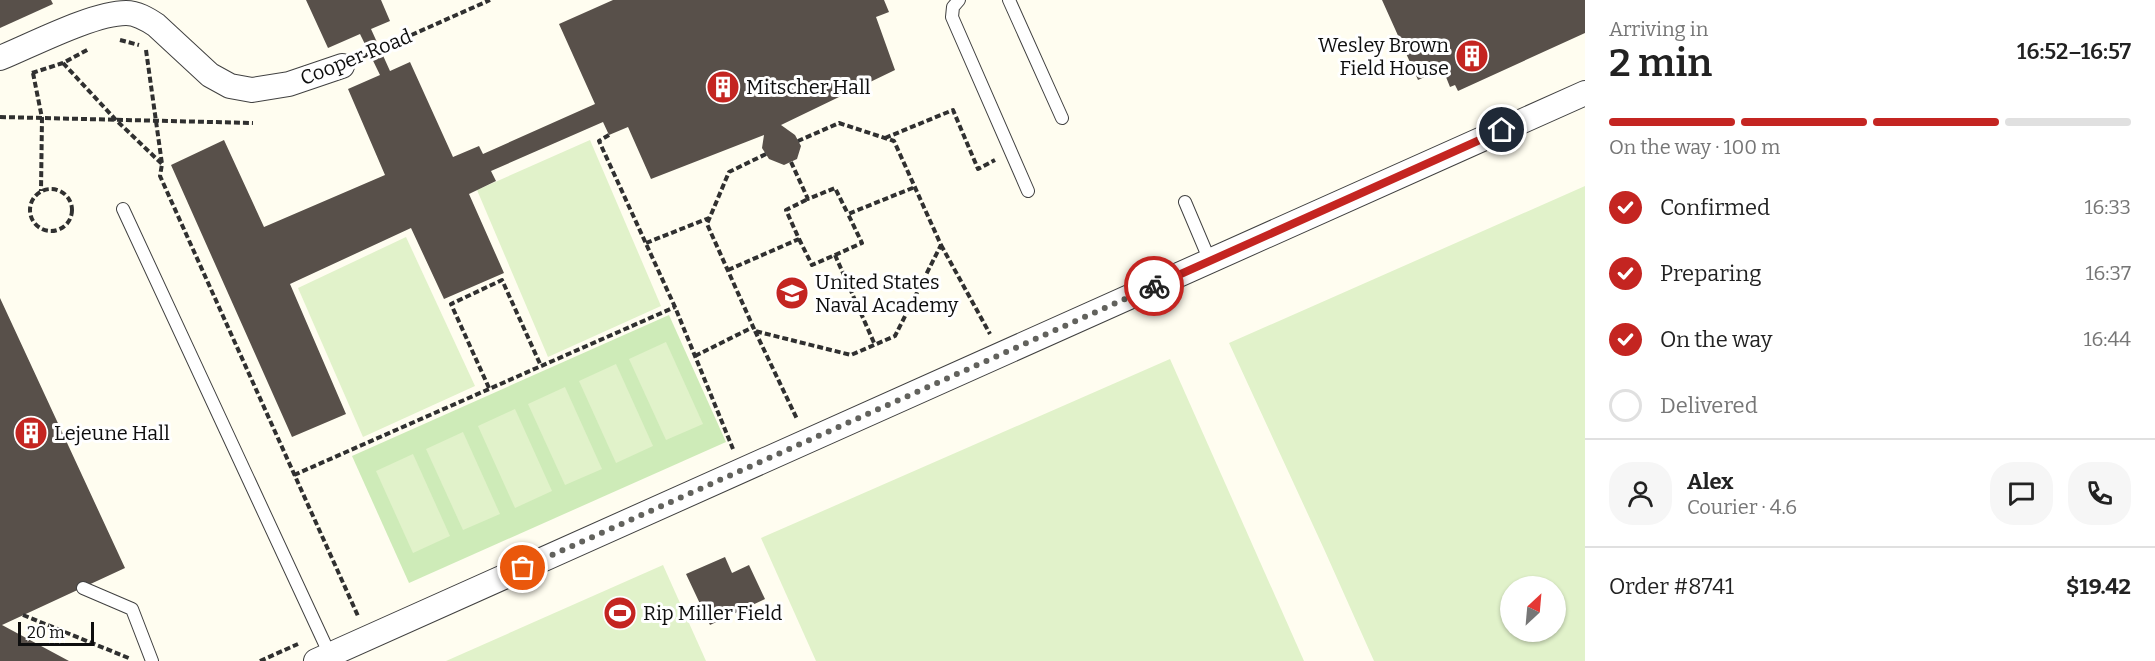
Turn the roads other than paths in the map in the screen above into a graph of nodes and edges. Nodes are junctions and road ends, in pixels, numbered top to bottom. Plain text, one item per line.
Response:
1 (960, 0) edge
2 (1009, 0) edge
3 (151, 10) edge
4 (0, 58) edge
5 (342, 66) road end
6 (1585, 93) edge
7 (1062, 118) dead end
8 (1028, 191) dead end
9 (1185, 202) dead end
10 (123, 209) dead end
11 (1210, 261) junction
12 (83, 588) dead end
13 (323, 658) edge
14 (152, 661) edge

1 - 8 lane
2 - 7 lane
3 - 4 street, Cooper Road
3 - 5 street, Cooper Road
6 - 11 street
9 - 11 lane
10 - 13 lane
11 - 13 street
12 - 14 lane

